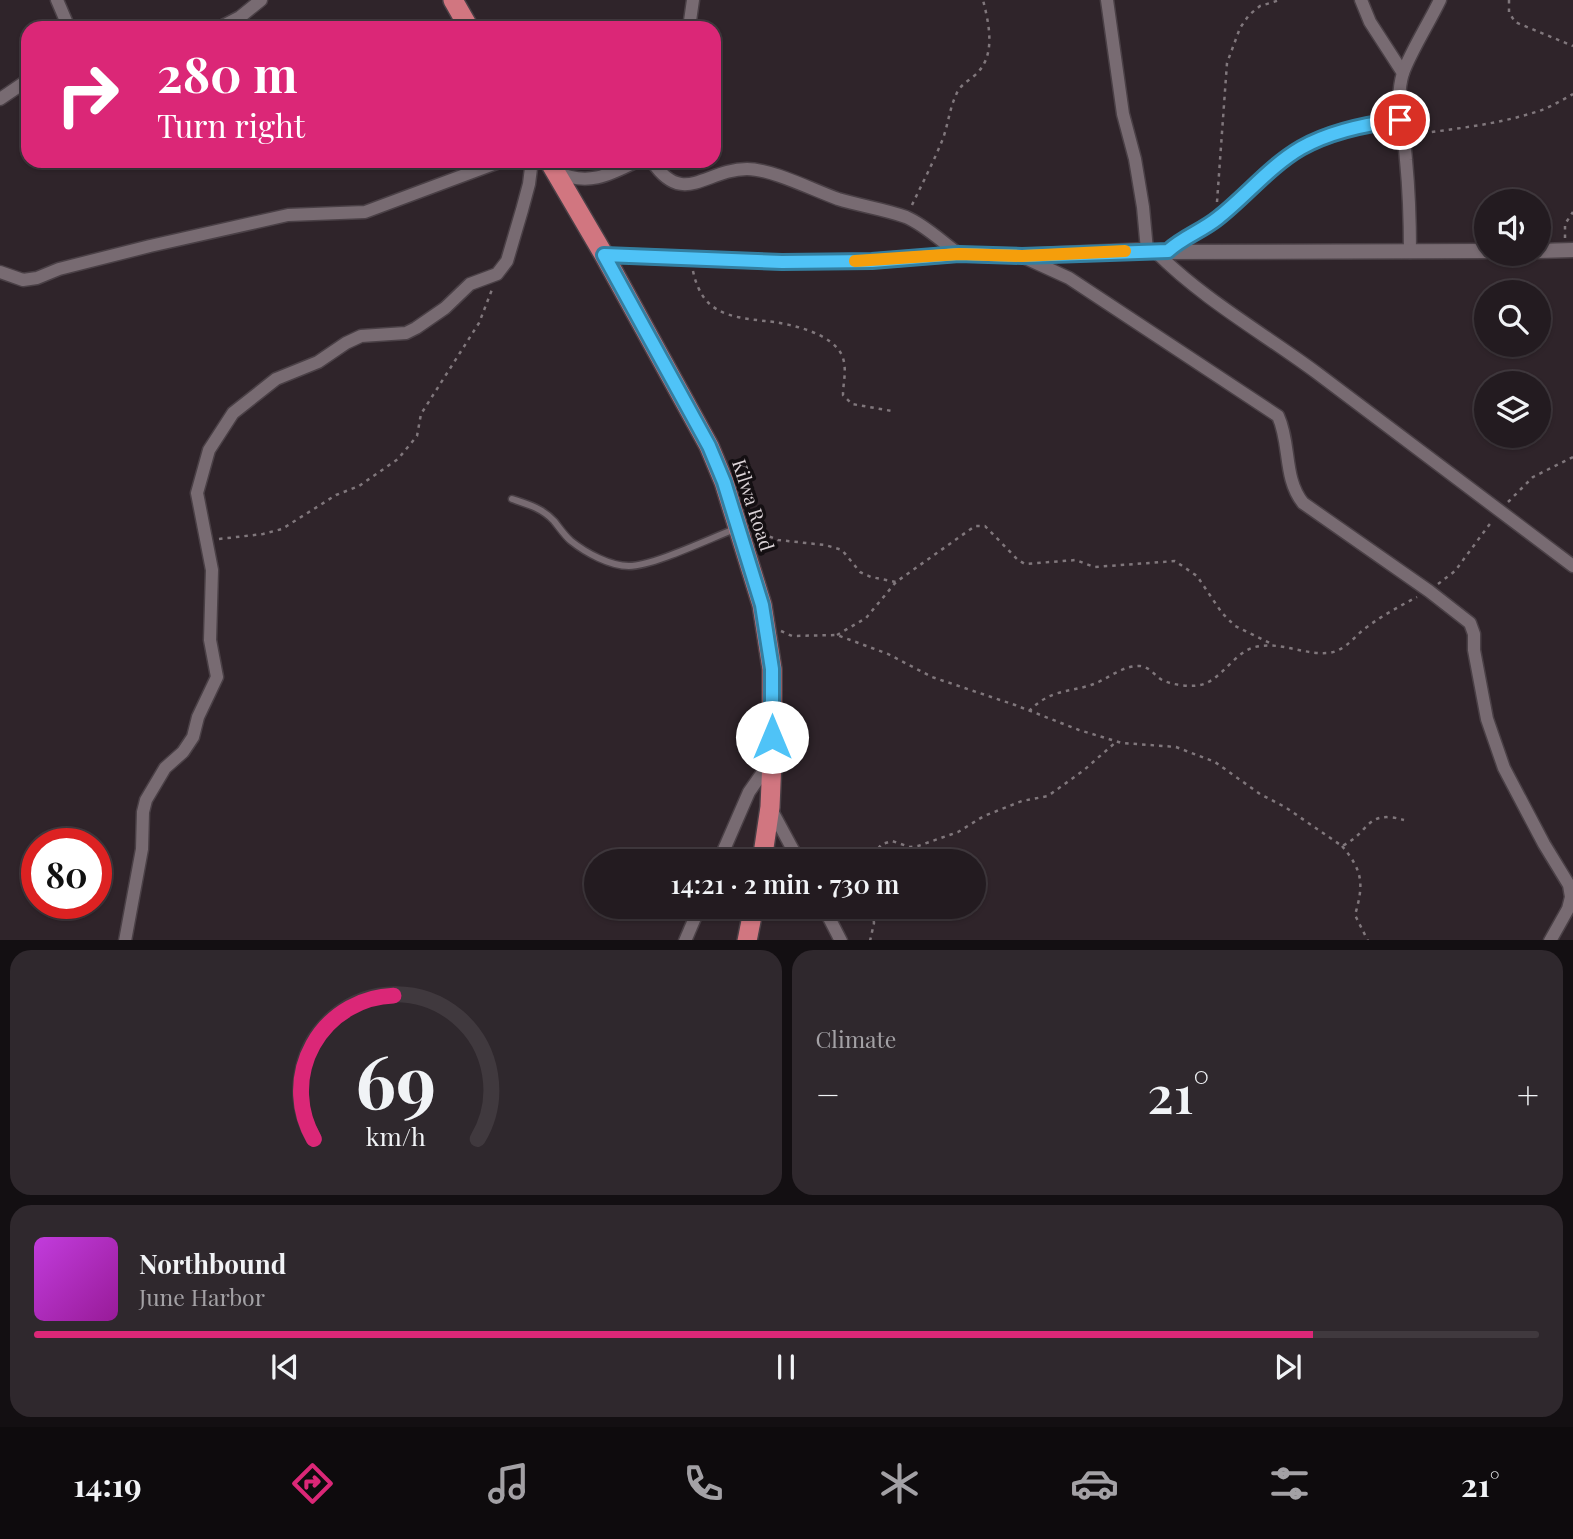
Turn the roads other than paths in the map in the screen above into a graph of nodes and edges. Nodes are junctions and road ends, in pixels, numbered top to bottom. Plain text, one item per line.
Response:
1 (57, 0) edge
2 (261, 0) edge
3 (453, 0) edge
4 (694, 0) edge
5 (1107, 0) edge
6 (1361, 0) edge
7 (1440, 0) edge
8 (66, 21) edge
9 (232, 21) edge
10 (465, 21) edge
11 (690, 21) edge
12 (1403, 73) junction
13 (21, 85) edge
14 (0, 99) edge
15 (1400, 120) junction
16 (483, 168) edge
17 (531, 168) edge
18 (553, 168) edge
19 (554, 168) edge
20 (622, 168) edge
21 (657, 168) edge
22 (1157, 251) junction
23 (1474, 251) edge
24 (1409, 252) junction
25 (959, 254) junction
26 (604, 255) junction
27 (1022, 256) junction
28 (0, 272) edge
29 (512, 499) dead end
30 (737, 528) junction
31 (1573, 566) edge
32 (772, 760) junction
33 (770, 807) junction
34 (724, 849) edge
35 (764, 849) edge
36 (793, 849) edge
37 (1572, 897) edge
38 (694, 919) edge
39 (751, 919) edge
40 (830, 919) edge
41 (125, 940) edge
42 (685, 940) edge
43 (747, 940) edge
44 (841, 940) edge
45 (1550, 940) edge

1 - 8 street
2 - 9 street
3 - 10 highway
4 - 11 street
5 - 22 street
6 - 12 street
7 - 12 street
12 - 15 street
13 - 14 street
15 - 22 street
15 - 24 street
16 - 28 street
17 - 41 street
18 - 26 highway, Kilwa Road
19 - 20 street
21 - 25 street
22 - 24 street
22 - 27 street
22 - 31 street
23 - 24 street
25 - 26 street
25 - 27 street
26 - 30 highway, Kilwa Road
27 - 37 street
29 - 30 lane
30 - 32 highway, Kilwa Road
32 - 33 highway, Kilwa Road
32 - 34 street
33 - 35 highway, Kilwa Road
33 - 36 street
37 - 45 street
38 - 42 street
39 - 43 highway
40 - 44 street

